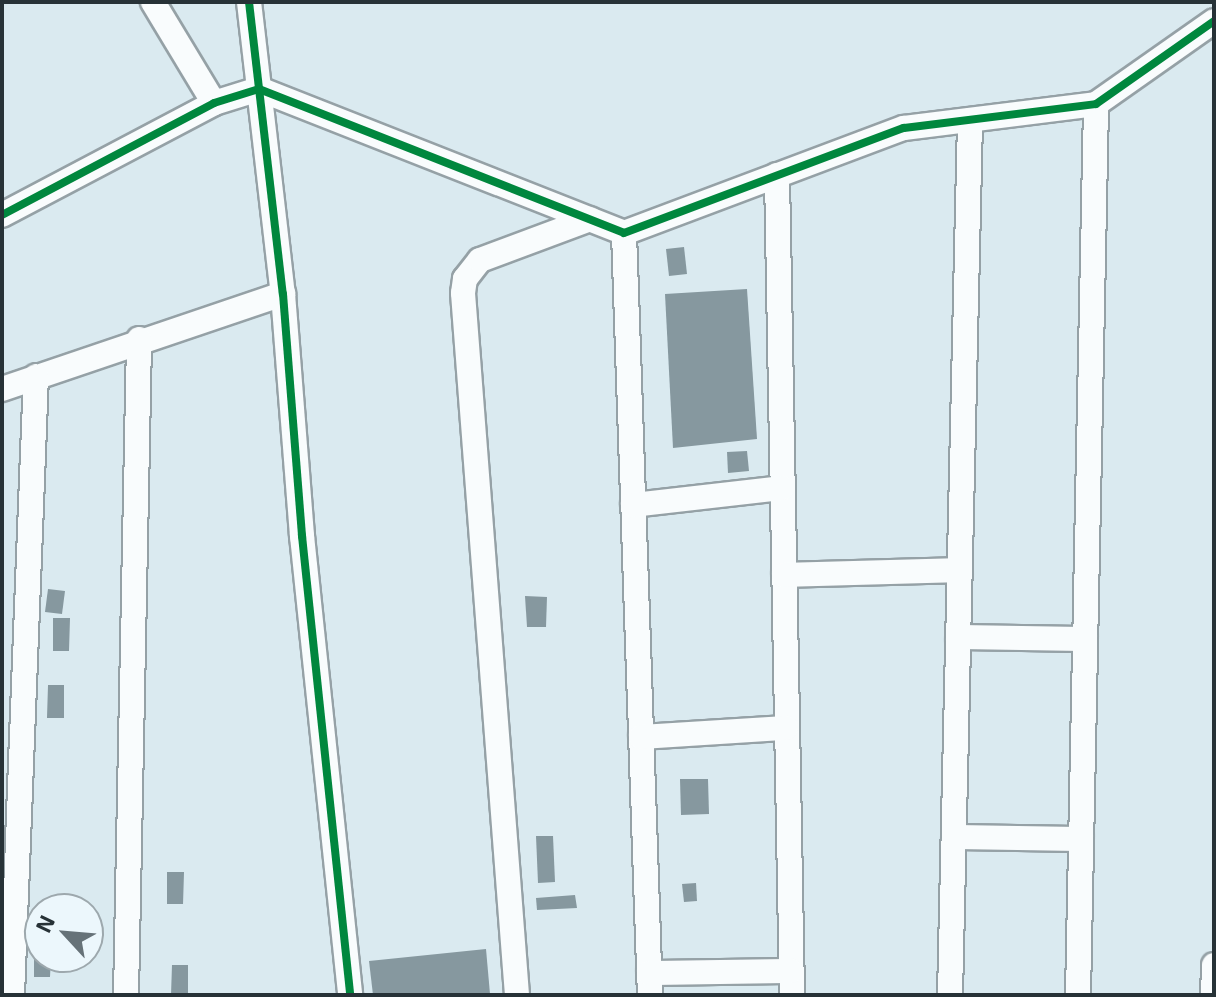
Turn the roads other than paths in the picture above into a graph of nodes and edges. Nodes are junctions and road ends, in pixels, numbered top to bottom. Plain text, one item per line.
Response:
1 (153, 2) edge
2 (249, 2) edge
3 (1214, 21) edge
4 (259, 89) junction
5 (214, 103) junction
6 (1096, 104) junction
7 (970, 120) junction
8 (777, 175) junction
9 (2, 215) edge
10 (590, 219) junction
11 (624, 233) junction
12 (283, 294) junction
13 (139, 339) junction
14 (36, 376) junction
15 (2, 389) edge
16 (782, 488) junction
17 (633, 505) junction
18 (960, 570) junction
19 (784, 575) junction
20 (958, 637) junction
21 (1085, 639) junction
22 (786, 728) junction
23 (641, 737) junction
24 (954, 837) junction
25 (1081, 839) junction
26 (1214, 965) edge
27 (791, 983) edge
28 (649, 984) edge
29 (12, 995) edge
30 (126, 995) edge
31 (350, 995) edge
32 (517, 995) edge
33 (950, 995) edge
34 (1078, 995) edge
35 (1213, 995) edge

1 - 5 street
2 - 4 street
3 - 6 street
4 - 5 street
4 - 10 street
4 - 12 street
5 - 9 street
6 - 7 street
6 - 21 street
7 - 8 street
7 - 18 street
8 - 11 street
8 - 16 street
10 - 11 street
10 - 32 street
11 - 17 street
12 - 13 street
12 - 31 street
13 - 14 street
13 - 30 street
14 - 15 street
14 - 29 street
16 - 17 street
16 - 19 street
17 - 23 street
18 - 19 street
18 - 20 street
19 - 22 street
20 - 21 street
20 - 24 street
21 - 25 street
22 - 23 street
22 - 27 street
23 - 28 street
24 - 25 street
24 - 33 street
25 - 34 street
26 - 35 street
27 - 28 street

